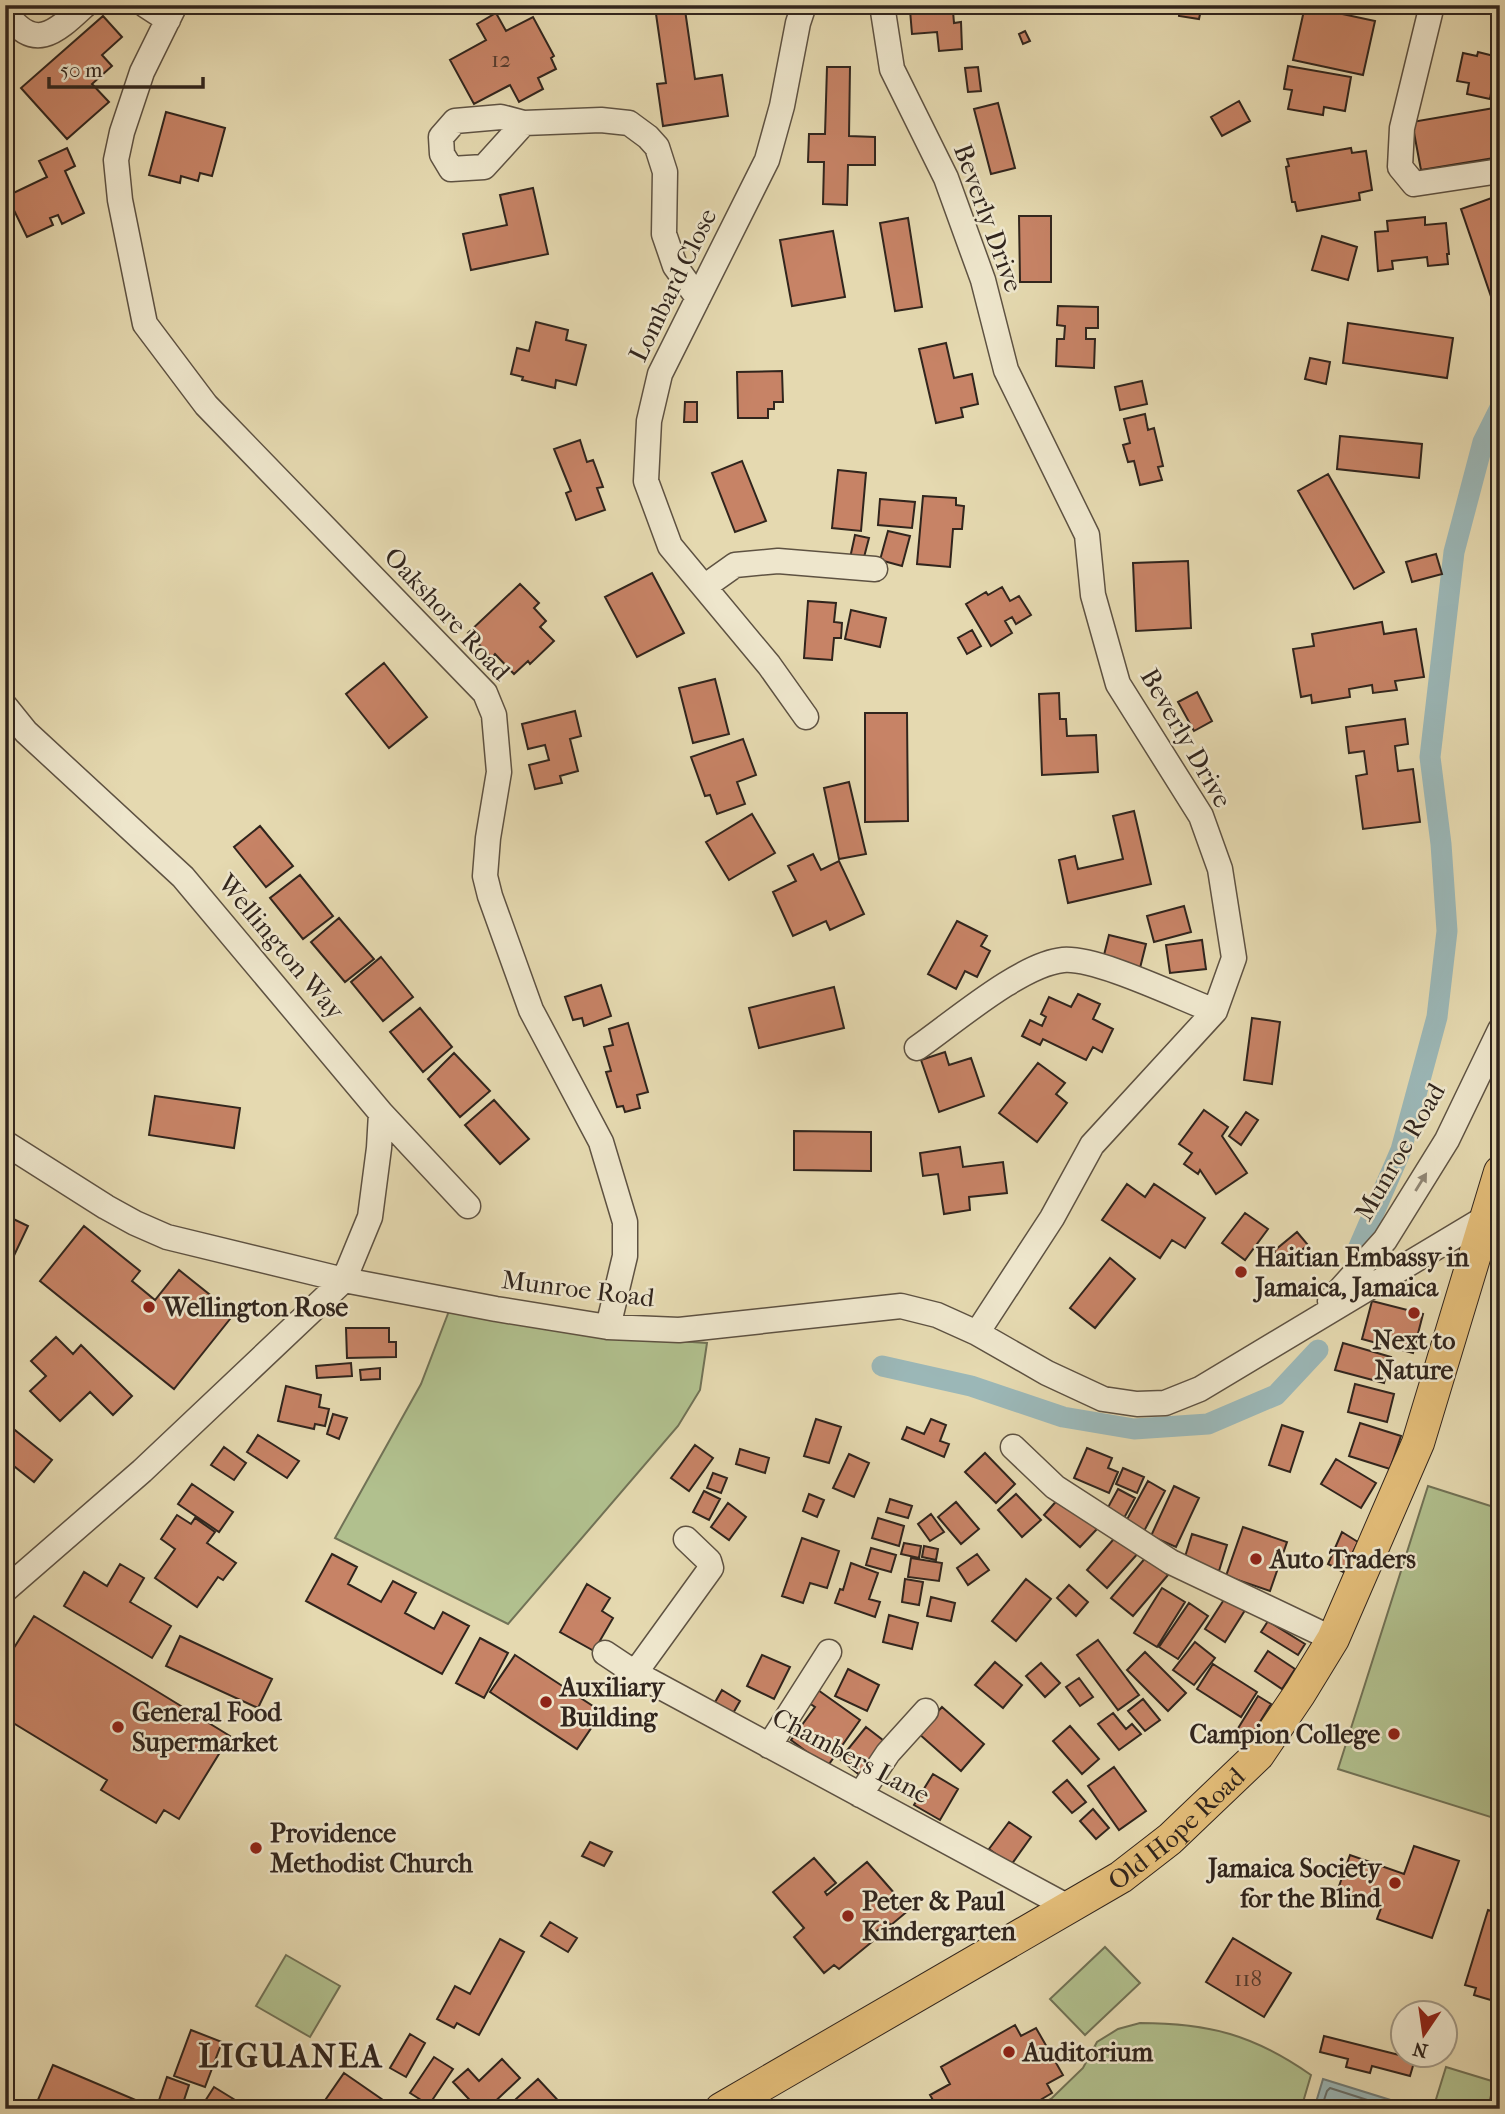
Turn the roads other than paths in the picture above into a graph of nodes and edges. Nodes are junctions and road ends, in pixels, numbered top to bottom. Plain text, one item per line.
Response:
1 (85, 5) edge
2 (145, 5) edge
3 (804, 5) edge
4 (882, 5) edge
5 (1432, 5) edge
6 (5, 11) edge
7 (171, 13) edge
8 (524, 123) dead end
9 (1500, 171) edge
10 (698, 298) junction
11 (875, 569) dead end
12 (704, 587) junction
13 (5, 706) edge
14 (806, 717) dead end
15 (1215, 1012) junction
16 (1500, 1030) edge
17 (917, 1048) dead end
18 (381, 1113) junction
19 (5, 1143) edge
20 (1500, 1172) edge
21 (468, 1206) dead end
22 (1485, 1219) junction
23 (344, 1280) junction
24 (1308, 1325) junction
25 (608, 1327) junction
26 (977, 1333) junction
27 (1013, 1447) dead end
28 (686, 1539) dead end
29 (5, 1590) edge
30 (1333, 1639) junction
31 (829, 1652) dead end
32 (605, 1653) dead end
33 (635, 1673) junction
34 (926, 1710) dead end
35 (769, 1746) junction
36 (860, 1795) junction
37 (1070, 1908) junction
38 (721, 2109) edge

1 - 6 street
2 - 7 street
3 - 10 street, Lombard Close
4 - 15 street, Beverly Drive
5 - 9 street
7 - 25 street, Oakshore Road
8 - 10 street
10 - 12 street, Lombard Close
11 - 12 street
12 - 14 street, Lombard Close
13 - 18 street, Wellington Way
15 - 17 street
15 - 26 street, Beverly Drive
24 -> 16 street, Munroe Road
18 - 21 street, Wellington Way
18 - 23 street
19 - 23 street, Munroe Road
20 - 22 main road, Old Hope Road
22 - 24 street, Munroe Road
22 - 30 main road, Old Hope Road
23 - 25 street, Munroe Road
23 - 29 street
24 - 26 street, Munroe Road
25 - 26 street, Munroe Road
27 - 30 street
28 - 33 street
30 - 37 main road, Old Hope Road
31 - 35 street
32 - 33 street, Chambers Lane
33 - 35 street, Chambers Lane
34 - 36 street
35 - 36 street, Chambers Lane
36 - 37 street, Chambers Lane
37 - 38 main road, Old Hope Road

